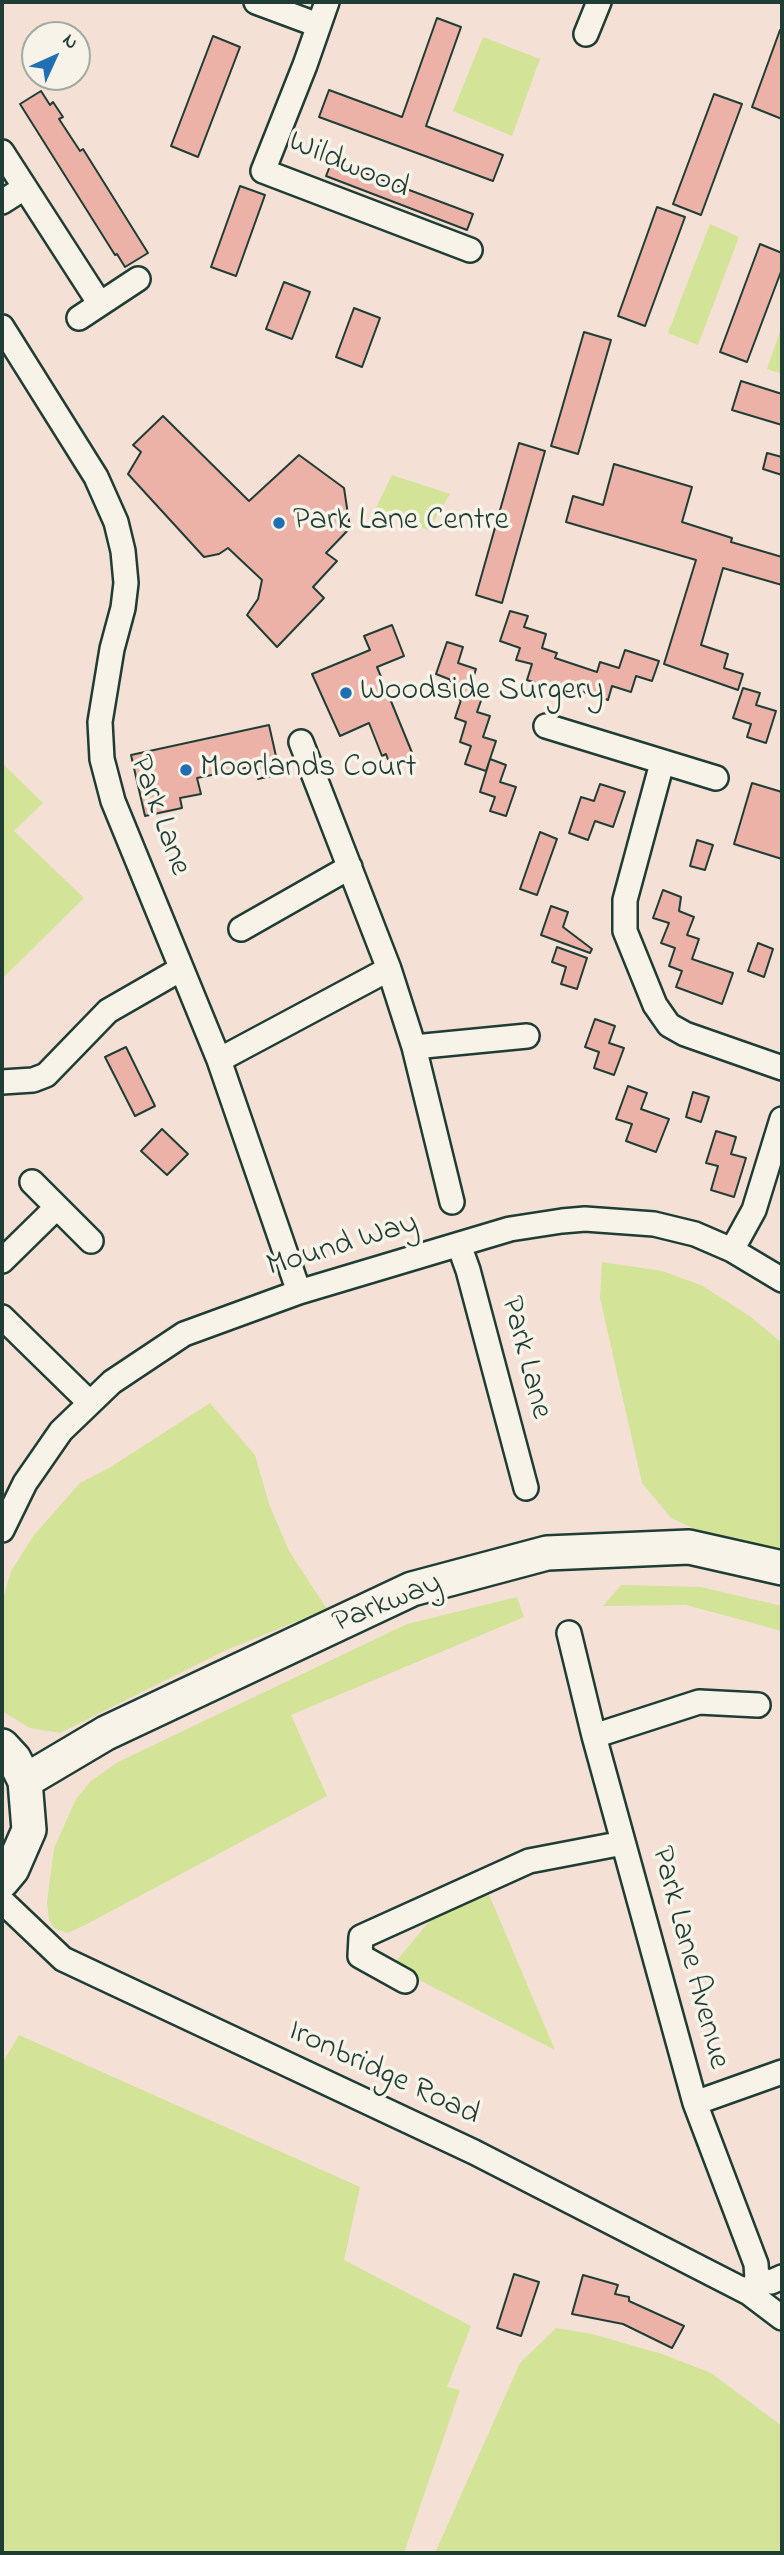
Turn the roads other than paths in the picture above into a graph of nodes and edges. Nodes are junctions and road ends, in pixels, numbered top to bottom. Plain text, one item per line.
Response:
1 (256, 2) edge
2 (327, 2) edge
3 (599, 2) edge
4 (318, 25) junction
5 (586, 34) dead end
6 (2, 152) edge
7 (24, 188) junction
8 (2, 202) edge
9 (470, 250) dead end
10 (138, 279) dead end
11 (100, 304) junction
12 (79, 318) dead end
13 (2, 327) edge
14 (546, 726) dead end
15 (301, 742) dead end
16 (662, 763) junction
17 (716, 778) dead end
18 (350, 867) junction
19 (242, 929) dead end
20 (181, 969) junction
21 (389, 969) junction
22 (527, 1036) dead end
23 (414, 1047) junction
24 (219, 1060) junction
25 (782, 1068) edge
26 (2, 1082) edge
27 (782, 1119) edge
28 (32, 1182) dead end
29 (452, 1202) dead end
30 (57, 1207) junction
31 (91, 1241) dead end
32 (459, 1245) junction
33 (732, 1250) junction
34 (2, 1261) edge
35 (782, 1280) edge
36 (299, 1292) junction
37 (2, 1317) edge
38 (89, 1402) junction
39 (526, 1488) dead end
40 (2, 1530) edge
41 (782, 1568) edge
42 (569, 1633) dead end
43 (758, 1705) dead end
44 (594, 1736) junction
45 (2, 1746) edge
46 (25, 1782) junction
47 (623, 1843) junction
48 (2, 1881) edge
49 (2, 1901) edge
50 (405, 1981) dead end
51 (782, 2072) edge
52 (695, 2103) junction
53 (782, 2277) edge
54 (753, 2286) junction
55 (782, 2318) edge

1 - 4 street
2 - 4 street, Wildwood
3 - 5 street
4 - 9 street, Wildwood
6 - 7 street
7 - 8 street
7 - 11 street
10 - 11 street
11 - 12 street
13 - 20 street, Park Lane
14 - 16 street
15 - 18 street
16 - 17 street
16 - 25 street
18 - 19 street
18 - 21 street
20 - 24 street, Park Lane
20 - 26 street
21 - 23 street
21 - 24 street
22 - 23 street
23 - 29 street
24 - 36 street, Park Lane
27 - 33 street
28 - 30 street
30 - 31 street
30 - 34 street
32 - 33 street, Mound Way
32 - 36 street, Mound Way
32 - 39 street, Park Lane
33 - 35 street, Mound Way
36 - 38 street, Mound Way
37 - 38 street
38 - 40 street, Mound Way
41 - 46 main road, Parkway
42 - 44 street, Park Lane Avenue
43 - 44 street
44 - 47 street, Park Lane Avenue
45 - 46 main road
46 - 48 main road
47 - 50 street
47 - 52 street, Park Lane Avenue
49 - 54 street, Ironbridge Road
51 - 52 street
52 - 54 street, Park Lane Avenue
53 - 54 street
54 - 55 street, Ironbridge Road

